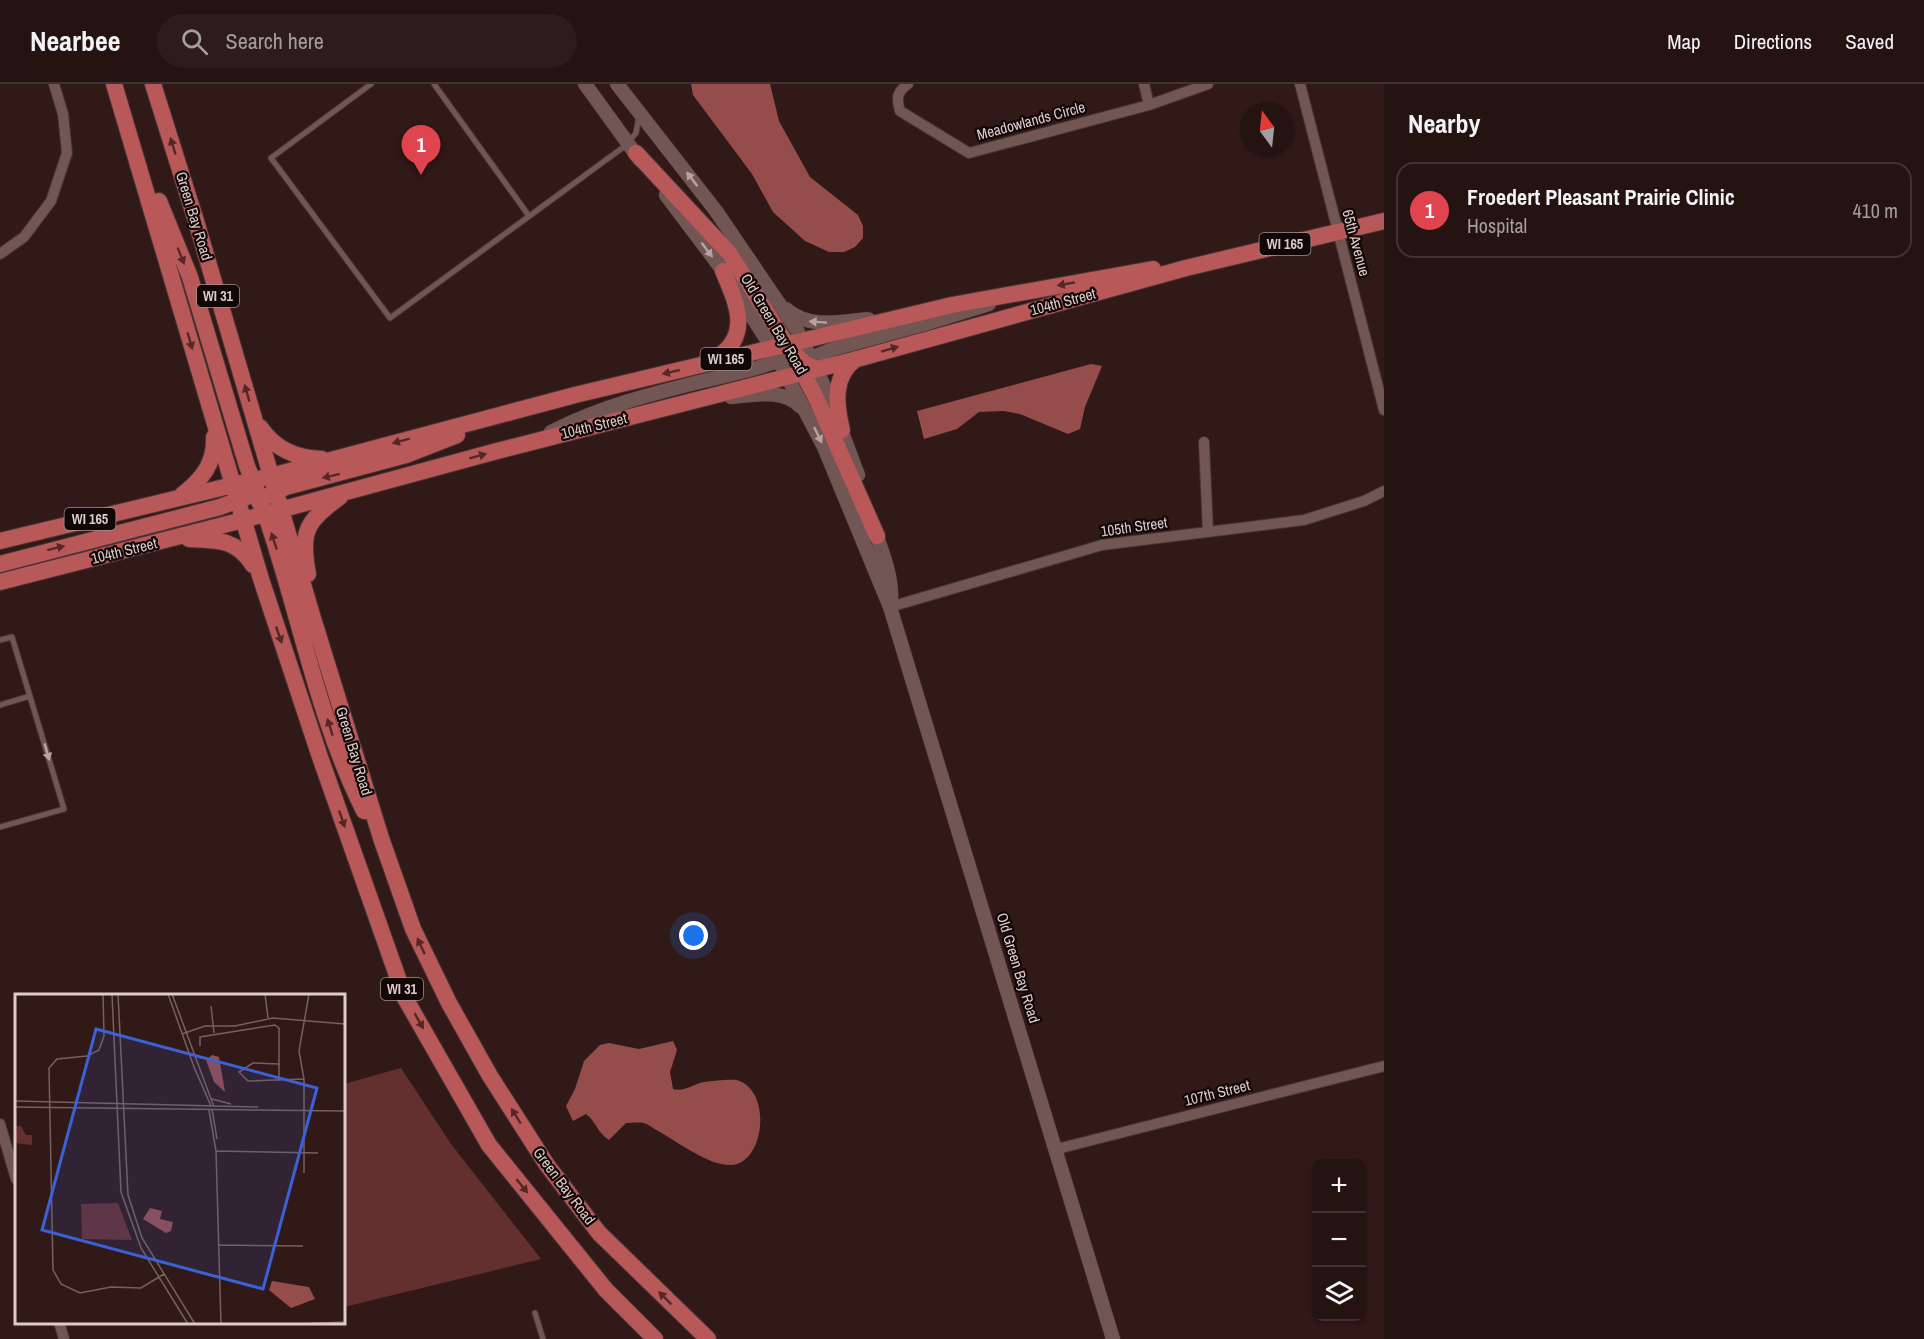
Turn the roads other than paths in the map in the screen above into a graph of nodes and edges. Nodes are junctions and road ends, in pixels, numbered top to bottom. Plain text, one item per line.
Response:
1 (54, 84) edge
2 (114, 84) edge
3 (153, 84) edge
4 (370, 84) edge
5 (434, 84) edge
6 (585, 84) edge
7 (617, 84) edge
8 (908, 84) edge
9 (1144, 84) edge
10 (1208, 84) edge
11 (1300, 84) edge
12 (1149, 105) junction
13 (639, 112) junction
14 (132, 145) junction
15 (632, 148) junction
16 (529, 216) junction
17 (1384, 221) edge
18 (1338, 231) junction
19 (0, 254) edge
20 (1186, 268) junction
21 (723, 271) junction
22 (1021, 292) junction
23 (781, 305) junction
24 (918, 313) junction
25 (795, 359) junction
26 (857, 359) junction
27 (707, 364) junction
28 (708, 397) junction
29 (1384, 410) edge
30 (806, 412) junction
31 (504, 414) junction
32 (254, 417) junction
33 (213, 418) junction
34 (842, 430) junction
35 (536, 441) junction
36 (1204, 442) dead end
37 (332, 459) junction
38 (233, 485) junction
39 (1384, 491) edge
40 (347, 492) junction
41 (264, 495) junction
42 (179, 497) junction
43 (237, 501) junction
44 (243, 520) junction
45 (1208, 532) junction
46 (877, 536) junction
47 (174, 538) junction
48 (0, 541) edge
49 (0, 564) edge
50 (261, 579) junction
51 (0, 582) edge
52 (890, 608) junction
53 (312, 615) junction
54 (0, 640) edge
55 (30, 696) junction
56 (0, 705) edge
57 (0, 827) edge
58 (387, 858) junction
59 (1384, 1066) edge
60 (0, 1124) edge
61 (1057, 1149) junction
62 (15, 1176) edge
63 (535, 1313) dead end
64 (59, 1324) edge
65 (64, 1339) edge
66 (543, 1339) edge
67 (655, 1339) edge
68 (708, 1339) edge
69 (1113, 1339) edge

1 - 19 street
2 - 14 main road, Green Bay Road / WI 31
32 -> 3 main road, Green Bay Road / WI 31
4 - 16 lane
5 - 16 lane
6 - 15 street, Old Green Bay Road
7 - 13 street, Old Green Bay Road
8 - 12 street, Meadowlands Circle
9 - 12 street
10 - 12 street, Meadowlands Circle
11 - 18 street, 65th Avenue
13 - 15 lane
23 -> 13 street, Old Green Bay Road
14 -> 33 main road, Green Bay Road / WI 31
14 -> 41 main road
15 - 16 lane
15 -> 21 street, Old Green Bay Road
15 - 25 main road
17 - 18 main road, 104th Street / WI 165
18 - 20 main road, 104th Street / WI 165
18 - 29 street, 65th Avenue
20 -> 22 main road, 104th Street / WI 165
26 -> 20 main road, 104th Street / WI 165
21 - 25 street, Old Green Bay Road
21 - 27 main road
22 - 24 main road, 104th Street / WI 165
22 - 25 street
24 -> 23 street
23 - 25 street, Old Green Bay Road
24 - 25 main road, 104th Street / WI 165
25 - 26 main road, 104th Street / WI 165
25 - 27 main road, 104th Street / WI 165
25 - 28 main road, 104th Street / WI 165
25 - 30 street, Old Green Bay Road
25 - 34 street, Old Green Bay Road
25 - 35 street
25 - 46 main road
26 - 34 main road
27 -> 31 main road, 104th Street / WI 165
28 - 30 street
28 - 35 main road, 104th Street / WI 165
30 -> 52 street, Old Green Bay Road
31 -> 37 main road, 104th Street / WI 165
31 -> 41 main road
32 - 37 main road
32 - 41 main road, Green Bay Road / WI 31
33 - 38 main road, Green Bay Road / WI 31
33 - 42 main road
34 - 46 street, Old Green Bay Road
40 -> 35 main road, 104th Street / WI 165
36 - 45 street
37 - 41 main road, 104th Street / WI 165
38 - 41 main road
38 - 42 main road, WI 165
38 - 43 main road, Green Bay Road / WI 31
39 - 45 street, 105th Street
40 - 41 main road, 104th Street / WI 165
40 - 53 main road
41 - 43 main road
41 - 44 main road
41 - 53 main road, Green Bay Road / WI 31
58 -> 41 main road
42 - 48 main road, WI 165
43 - 44 main road, Green Bay Road / WI 31
49 -> 43 main road
44 - 47 main road, 104th Street / WI 165
44 - 50 main road, Green Bay Road / WI 31
45 - 52 street, 105th Street
46 - 52 street, Old Green Bay Road
47 - 50 main road
47 - 51 main road, 104th Street / WI 165
50 -> 67 main road, Green Bay Road / WI 31
52 - 61 street, Old Green Bay Road
53 - 58 main road, Green Bay Road / WI 31
54 - 55 lane
55 - 56 lane
55 -> 57 lane
68 -> 58 main road, Green Bay Road / WI 31
59 - 61 street, 107th Street
60 - 62 street
61 - 69 street, Old Green Bay Road
63 - 66 lane
64 - 65 street

